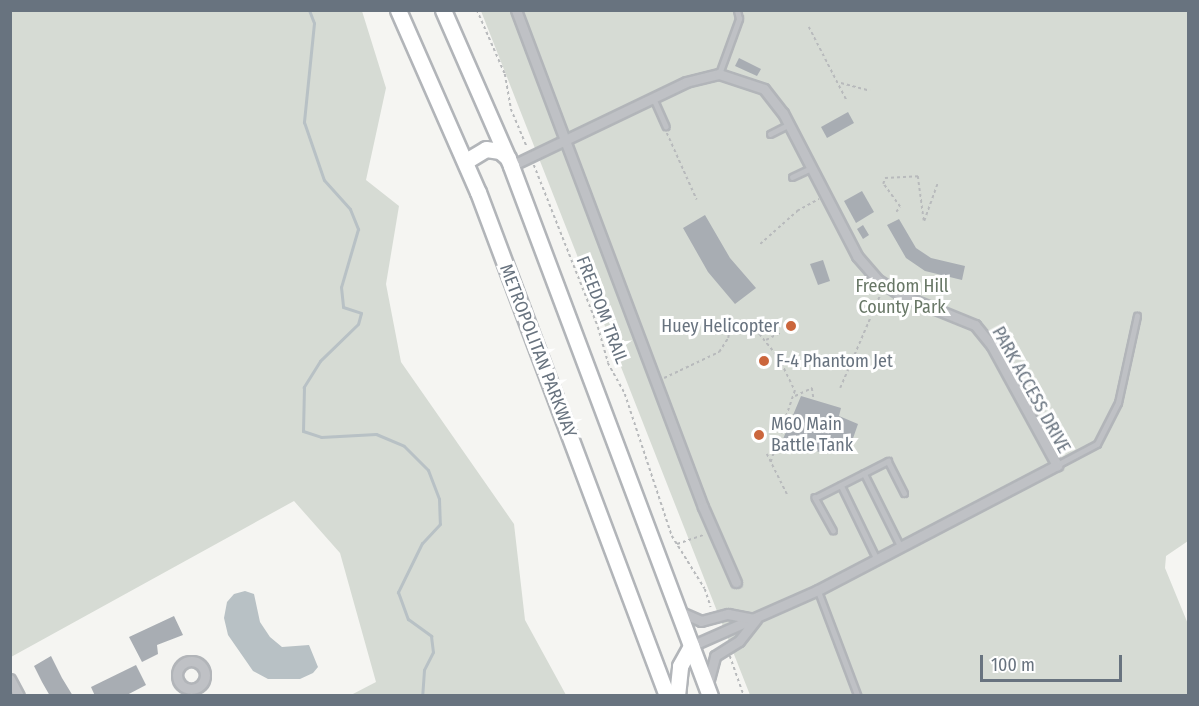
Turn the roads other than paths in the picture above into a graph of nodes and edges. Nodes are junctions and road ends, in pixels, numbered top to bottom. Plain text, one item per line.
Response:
1 (398, 10) edge
2 (442, 10) edge
3 (516, 10) edge
4 (737, 10) edge
5 (719, 74) junction
6 (653, 97) junction
7 (789, 124) junction
8 (666, 126) road end
9 (770, 134) dead end
10 (567, 141) junction
11 (466, 161) junction
12 (510, 162) junction
13 (811, 168) junction
14 (792, 177) dead end
15 (1137, 316) dead end
16 (1057, 465) junction
17 (864, 473) junction
18 (841, 485) junction
19 (904, 493) dead end
20 (833, 531) dead end
21 (901, 547) junction
22 (877, 559) junction
23 (736, 582) dead end
24 (818, 590) junction
25 (678, 611) junction
26 (756, 619) junction
27 (691, 646) junction
28 (10, 679) edge
29 (178, 681) junction
30 (193, 689) junction
31 (709, 692) edge
32 (19, 696) edge
33 (178, 696) edge
34 (667, 696) edge
35 (677, 696) edge
36 (858, 696) edge

1 - 11 main road, METROPOLITAN PARKWAY
2 - 12 main road
3 - 10 street
4 - 5 lane
5 - 6 street
5 - 7 street, PARK ACCESS DRIVE
6 - 8 lane
6 - 10 street
7 - 9 lane
7 - 13 street, PARK ACCESS DRIVE
10 - 12 street
10 - 23 street
11 - 12 main road
11 - 34 main road, METROPOLITAN PARKWAY
12 - 25 main road
13 - 14 lane
13 - 16 street, PARK ACCESS DRIVE
15 - 16 lane
16 - 21 street, PARK ACCESS DRIVE
17 - 18 lane
17 - 19 lane
17 - 21 lane
18 - 20 lane
18 - 22 lane
21 - 22 street, PARK ACCESS DRIVE
22 - 24 street, PARK ACCESS DRIVE
24 - 26 street, PARK ACCESS DRIVE
24 - 36 lane
25 - 26 street
25 - 27 main road
26 - 27 street, PARK ACCESS DRIVE
26 - 31 street, PARK ACCESS DRIVE
27 - 31 main road
27 - 35 main road
28 - 32 street
29 - 30 street
29 - 30 street
29 - 33 street
30 - 33 street

